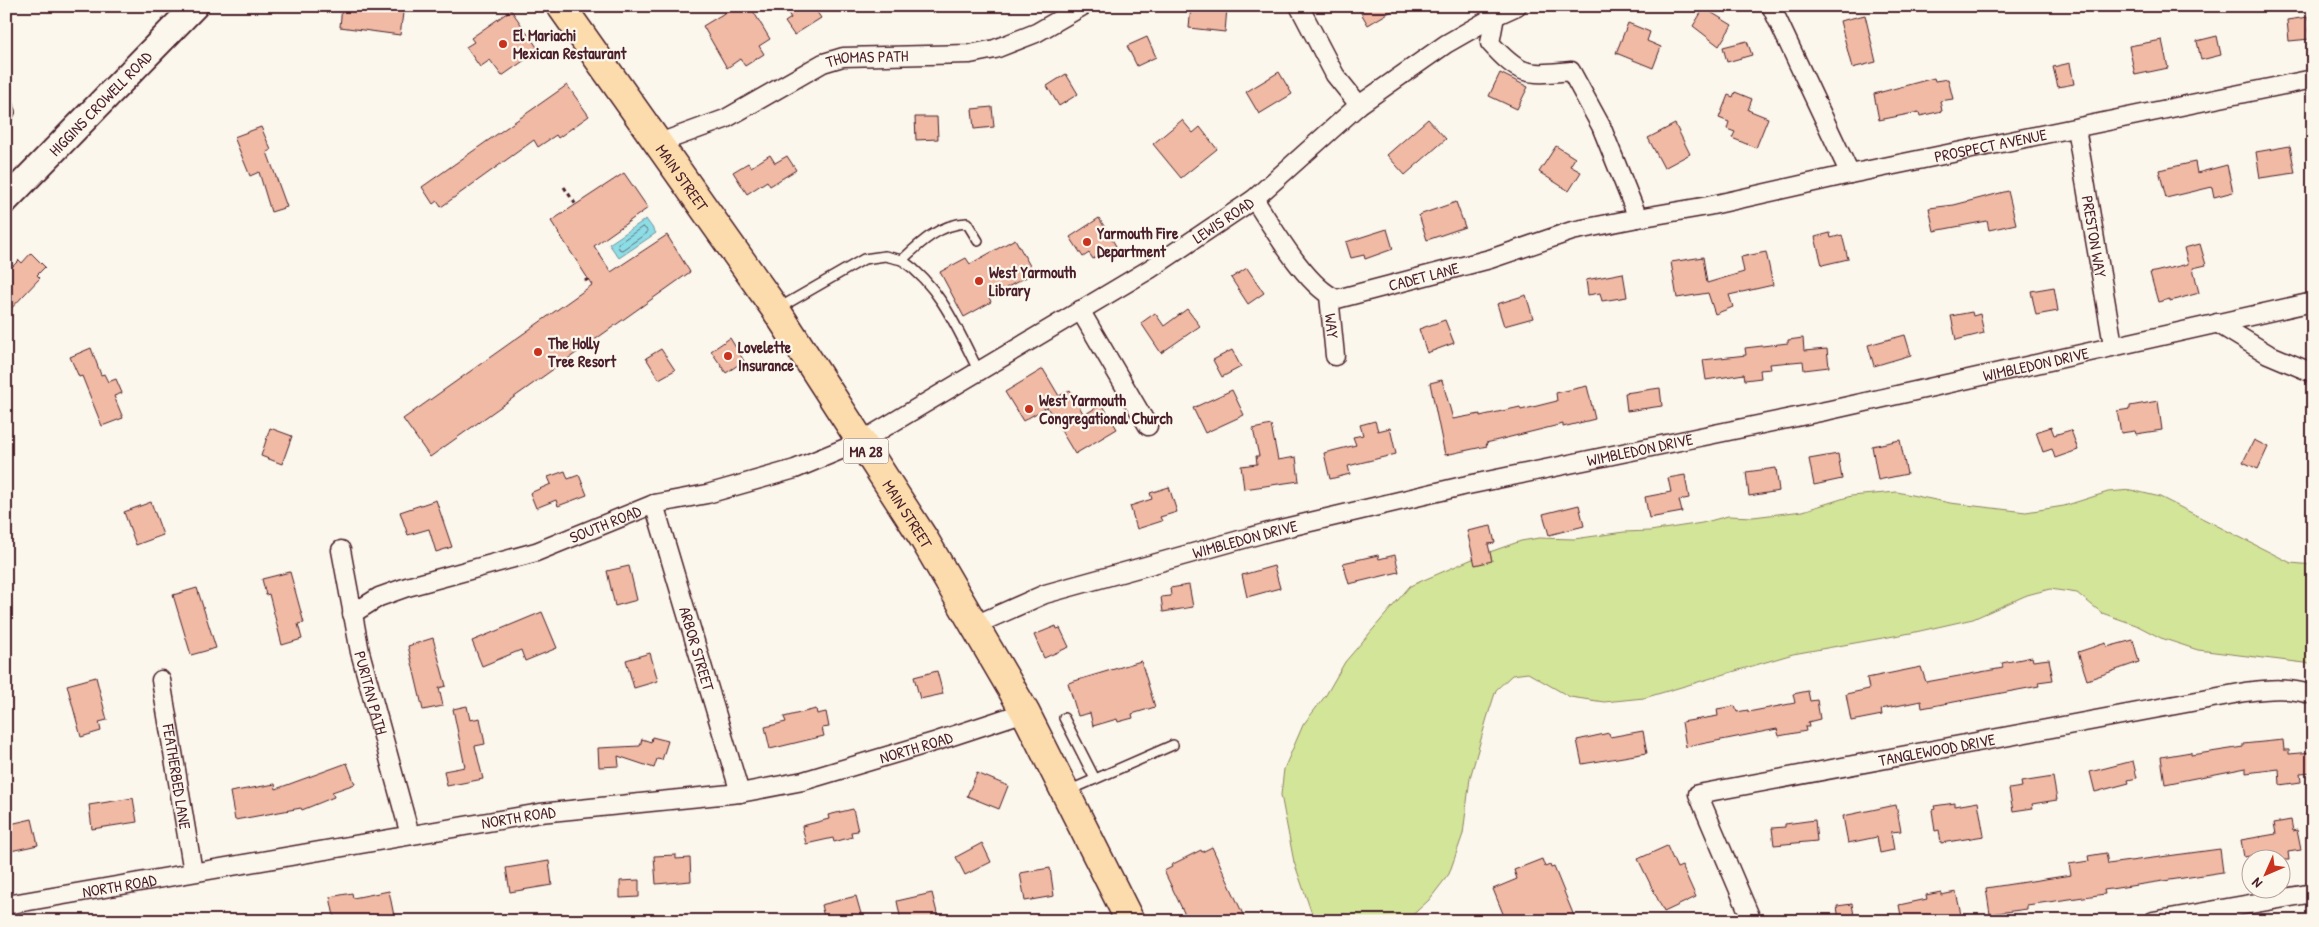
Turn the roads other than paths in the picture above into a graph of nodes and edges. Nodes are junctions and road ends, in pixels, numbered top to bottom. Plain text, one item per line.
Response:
1 (195, 6) edge
2 (561, 6) edge
3 (1083, 6) edge
4 (1299, 6) edge
5 (1517, 6) edge
6 (1772, 6) edge
7 (1493, 11) edge
8 (2313, 79) edge
9 (6, 100) edge
10 (1359, 105) junction
11 (6, 120) edge
12 (2076, 128) junction
13 (659, 144) junction
14 (1850, 174) junction
15 (1254, 199) junction
16 (6, 200) edge
17 (1638, 218) junction
18 (978, 240) dead end
19 (902, 260) junction
20 (1329, 296) junction
21 (2313, 302) edge
22 (776, 310) junction
23 (1080, 310) junction
24 (2216, 323) junction
25 (2114, 345) junction
26 (1335, 356) dead end
27 (978, 370) junction
28 (2313, 373) edge
29 (1148, 426) dead end
30 (860, 442) junction
31 (654, 504) junction
32 (342, 550) dead end
33 (352, 614) junction
34 (975, 625) junction
35 (161, 680) dead end
36 (2313, 695) edge
37 (1025, 712) junction
38 (1064, 718) dead end
39 (1173, 745) dead end
40 (1095, 779) junction
41 (1065, 792) junction
42 (740, 793) junction
43 (410, 835) junction
44 (193, 872) junction
45 (2313, 893) edge
46 (6, 905) edge
47 (1130, 921) edge
48 (1752, 921) edge
49 (2153, 921) edge

1 - 16 main road, HIGGINS CROWELL ROAD
2 - 13 main road, MAIN STREET / MA 28
3 - 13 street, THOMAS PATH
4 - 10 street
5 - 7 street, LEWIS ROAD
6 - 14 street
7 - 10 street, LEWIS ROAD
7 - 17 street
8 - 12 street, PROSPECT AVENUE
9 - 11 lane
10 - 15 street, LEWIS ROAD
12 - 14 street, PROSPECT AVENUE
12 - 25 street, PRESTON WAY
13 - 22 main road, MAIN STREET / MA 28
14 - 17 street, CADET LANE
15 - 20 street
15 - 23 street, LEWIS ROAD
17 - 20 street, CADET LANE
18 - 19 lane
19 - 22 lane
19 - 27 lane
20 - 26 street, WAY
21 - 24 street, WIMBLEDON DRIVE
22 - 30 main road, MAIN STREET / MA 28
23 - 27 street, LEWIS ROAD
23 - 29 street
24 - 25 street, WIMBLEDON DRIVE
24 - 28 street
25 - 34 street, WIMBLEDON DRIVE
27 - 30 street, LEWIS ROAD
30 - 31 street, SOUTH ROAD
30 - 34 main road, MAIN STREET / MA 28
31 - 33 street, SOUTH ROAD
31 - 42 street, ARBOR STREET
32 - 33 street, PURITAN PATH
33 - 43 street, PURITAN PATH
34 - 37 main road, MAIN STREET / MA 28
35 - 44 street, FEATHERBED LANE
36 - 48 street, TANGLEWOOD DRIVE
37 - 41 main road, MAIN STREET / MA 28
37 - 42 street, NORTH ROAD
38 - 40 lane
39 - 40 lane
40 - 41 lane
41 - 47 main road, MAIN STREET / MA 28
42 - 43 street, NORTH ROAD
43 - 44 street, NORTH ROAD
44 - 46 street, NORTH ROAD
45 - 49 street

